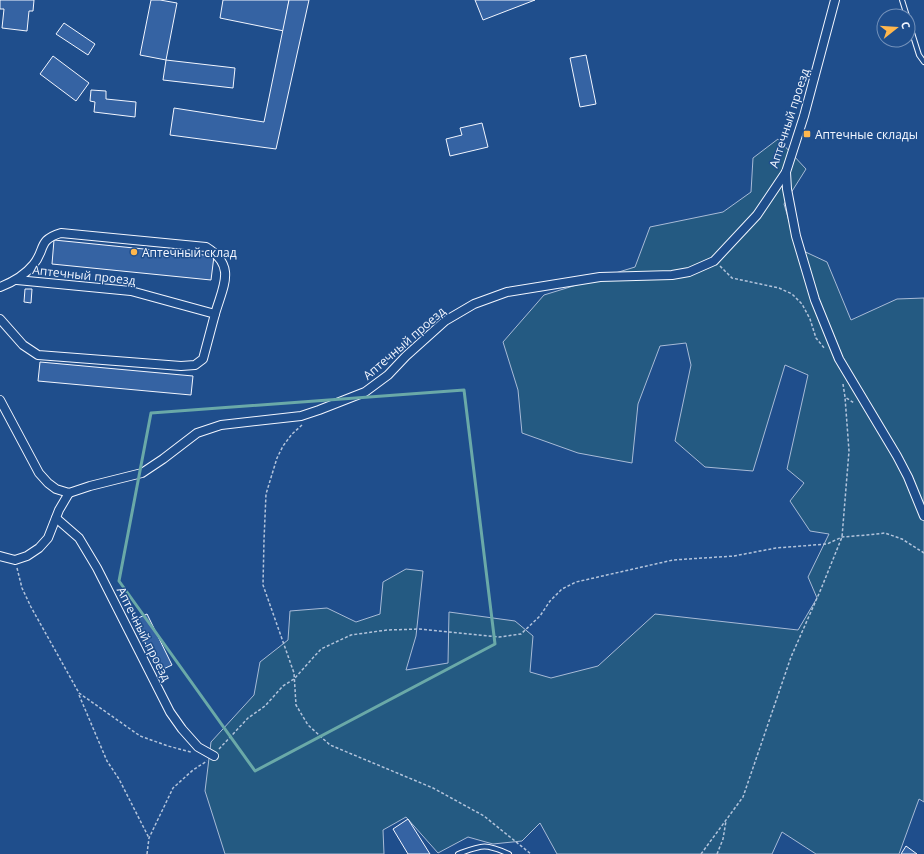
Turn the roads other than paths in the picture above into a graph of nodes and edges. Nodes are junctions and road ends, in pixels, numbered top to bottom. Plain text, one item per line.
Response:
1 (835, 0) edge
2 (916, 45) edge
3 (924, 62) edge
4 (786, 172) junction
5 (17, 280) junction
6 (0, 287) edge
7 (215, 314) junction
8 (0, 319) edge
9 (0, 400) edge
10 (69, 493) junction
11 (924, 516) edge
12 (56, 518) junction
13 (0, 556) edge
14 (214, 756) road end
15 (458, 854) edge
16 (509, 854) edge

1 - 4 street, Аптечный проезд
2 - 3 lane
4 - 10 street, Аптечный проезд
4 - 11 street
5 - 6 street, Аптечный проезд
5 - 7 street, Аптечный проезд
5 - 7 street, Аптечный проезд
7 - 8 street
9 - 10 street
10 - 12 street
12 - 13 street
12 - 14 street, Аптечный проезд
15 - 16 lane

